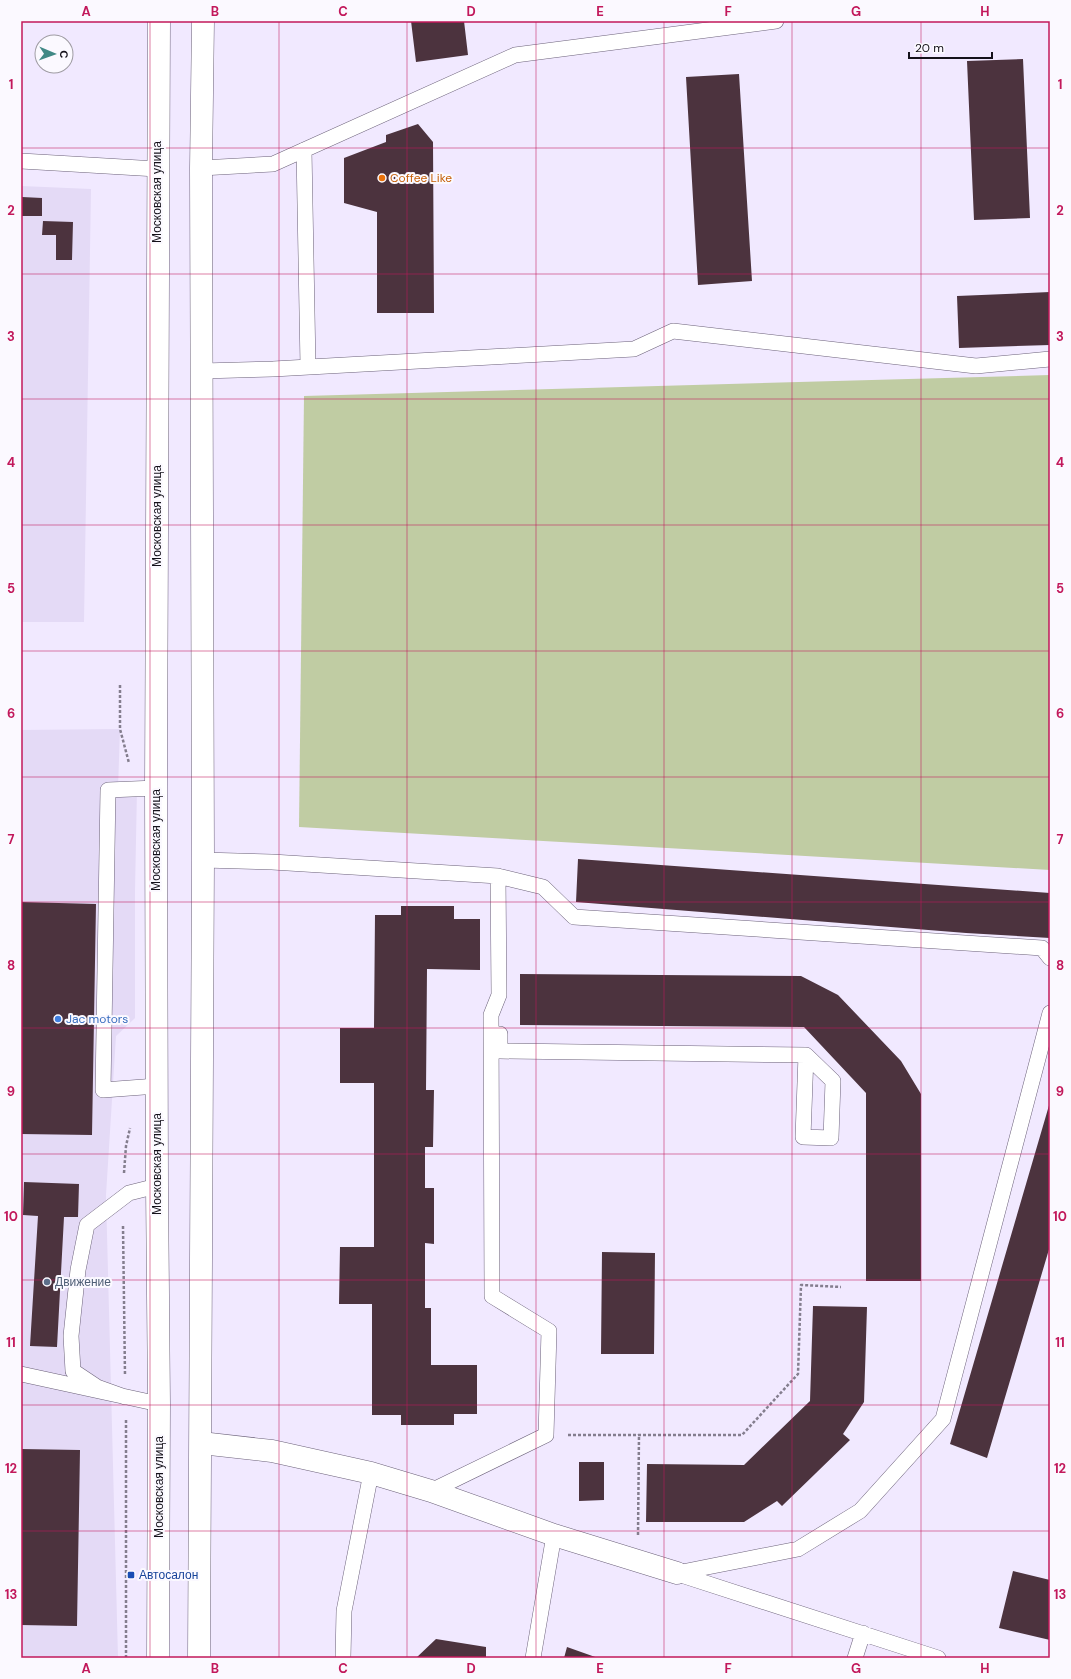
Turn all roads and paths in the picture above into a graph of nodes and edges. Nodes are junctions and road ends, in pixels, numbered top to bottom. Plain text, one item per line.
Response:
1 (158, 21) edge
2 (203, 21) edge
3 (776, 21) edge
4 (304, 150) junction
5 (21, 161) edge
6 (201, 168) junction
7 (157, 169) junction
8 (1050, 359) edge
9 (308, 366) junction
10 (202, 371) junction
11 (156, 788) junction
12 (203, 860) junction
13 (498, 876) junction
14 (1050, 958) edge
15 (499, 995) junction
16 (1050, 1013) edge
17 (806, 1055) junction
18 (157, 1086) junction
19 (157, 1186) junction
20 (841, 1287) dead end
21 (21, 1374) edge
22 (125, 1397) junction
23 (159, 1404) junction
24 (639, 1434) junction
25 (546, 1435) junction
26 (201, 1443) junction
27 (371, 1473) junction
28 (431, 1491) junction
29 (554, 1535) junction
30 (637, 1561) junction
31 (677, 1573) junction
32 (863, 1634) junction
33 (158, 1658) edge
34 (199, 1658) edge
35 (343, 1658) edge
36 (533, 1658) edge
37 (855, 1658) edge
38 (938, 1658) edge

1 - 7 main road, Московская улица
2 - 6 main road
3 - 4 lane
4 - 6 lane
4 - 9 lane
5 - 7 lane
6 - 10 main road
7 - 11 main road, Московская улица
8 - 9 lane
9 - 10 lane
10 - 12 main road
11 - 18 main road, Московская улица
11 - 18 lane
12 - 13 lane
12 - 26 main road
13 - 14 lane
13 - 15 lane
15 - 17 lane
15 - 25 lane
16 - 31 lane
17 - 17 lane
18 - 19 main road, Московская улица
19 - 22 lane
19 - 23 main road, Московская улица
20 - 24 path
21 - 22 lane
22 - 23 lane
23 - 33 main road, Московская улица
24 - 25 path
24 - 30 path
25 - 28 lane
26 - 27 main road
26 - 34 main road
27 - 28 main road
27 - 35 lane
28 - 29 main road
29 - 30 main road
29 - 36 lane
30 - 31 main road
31 - 32 lane
32 - 37 lane
32 - 38 lane

